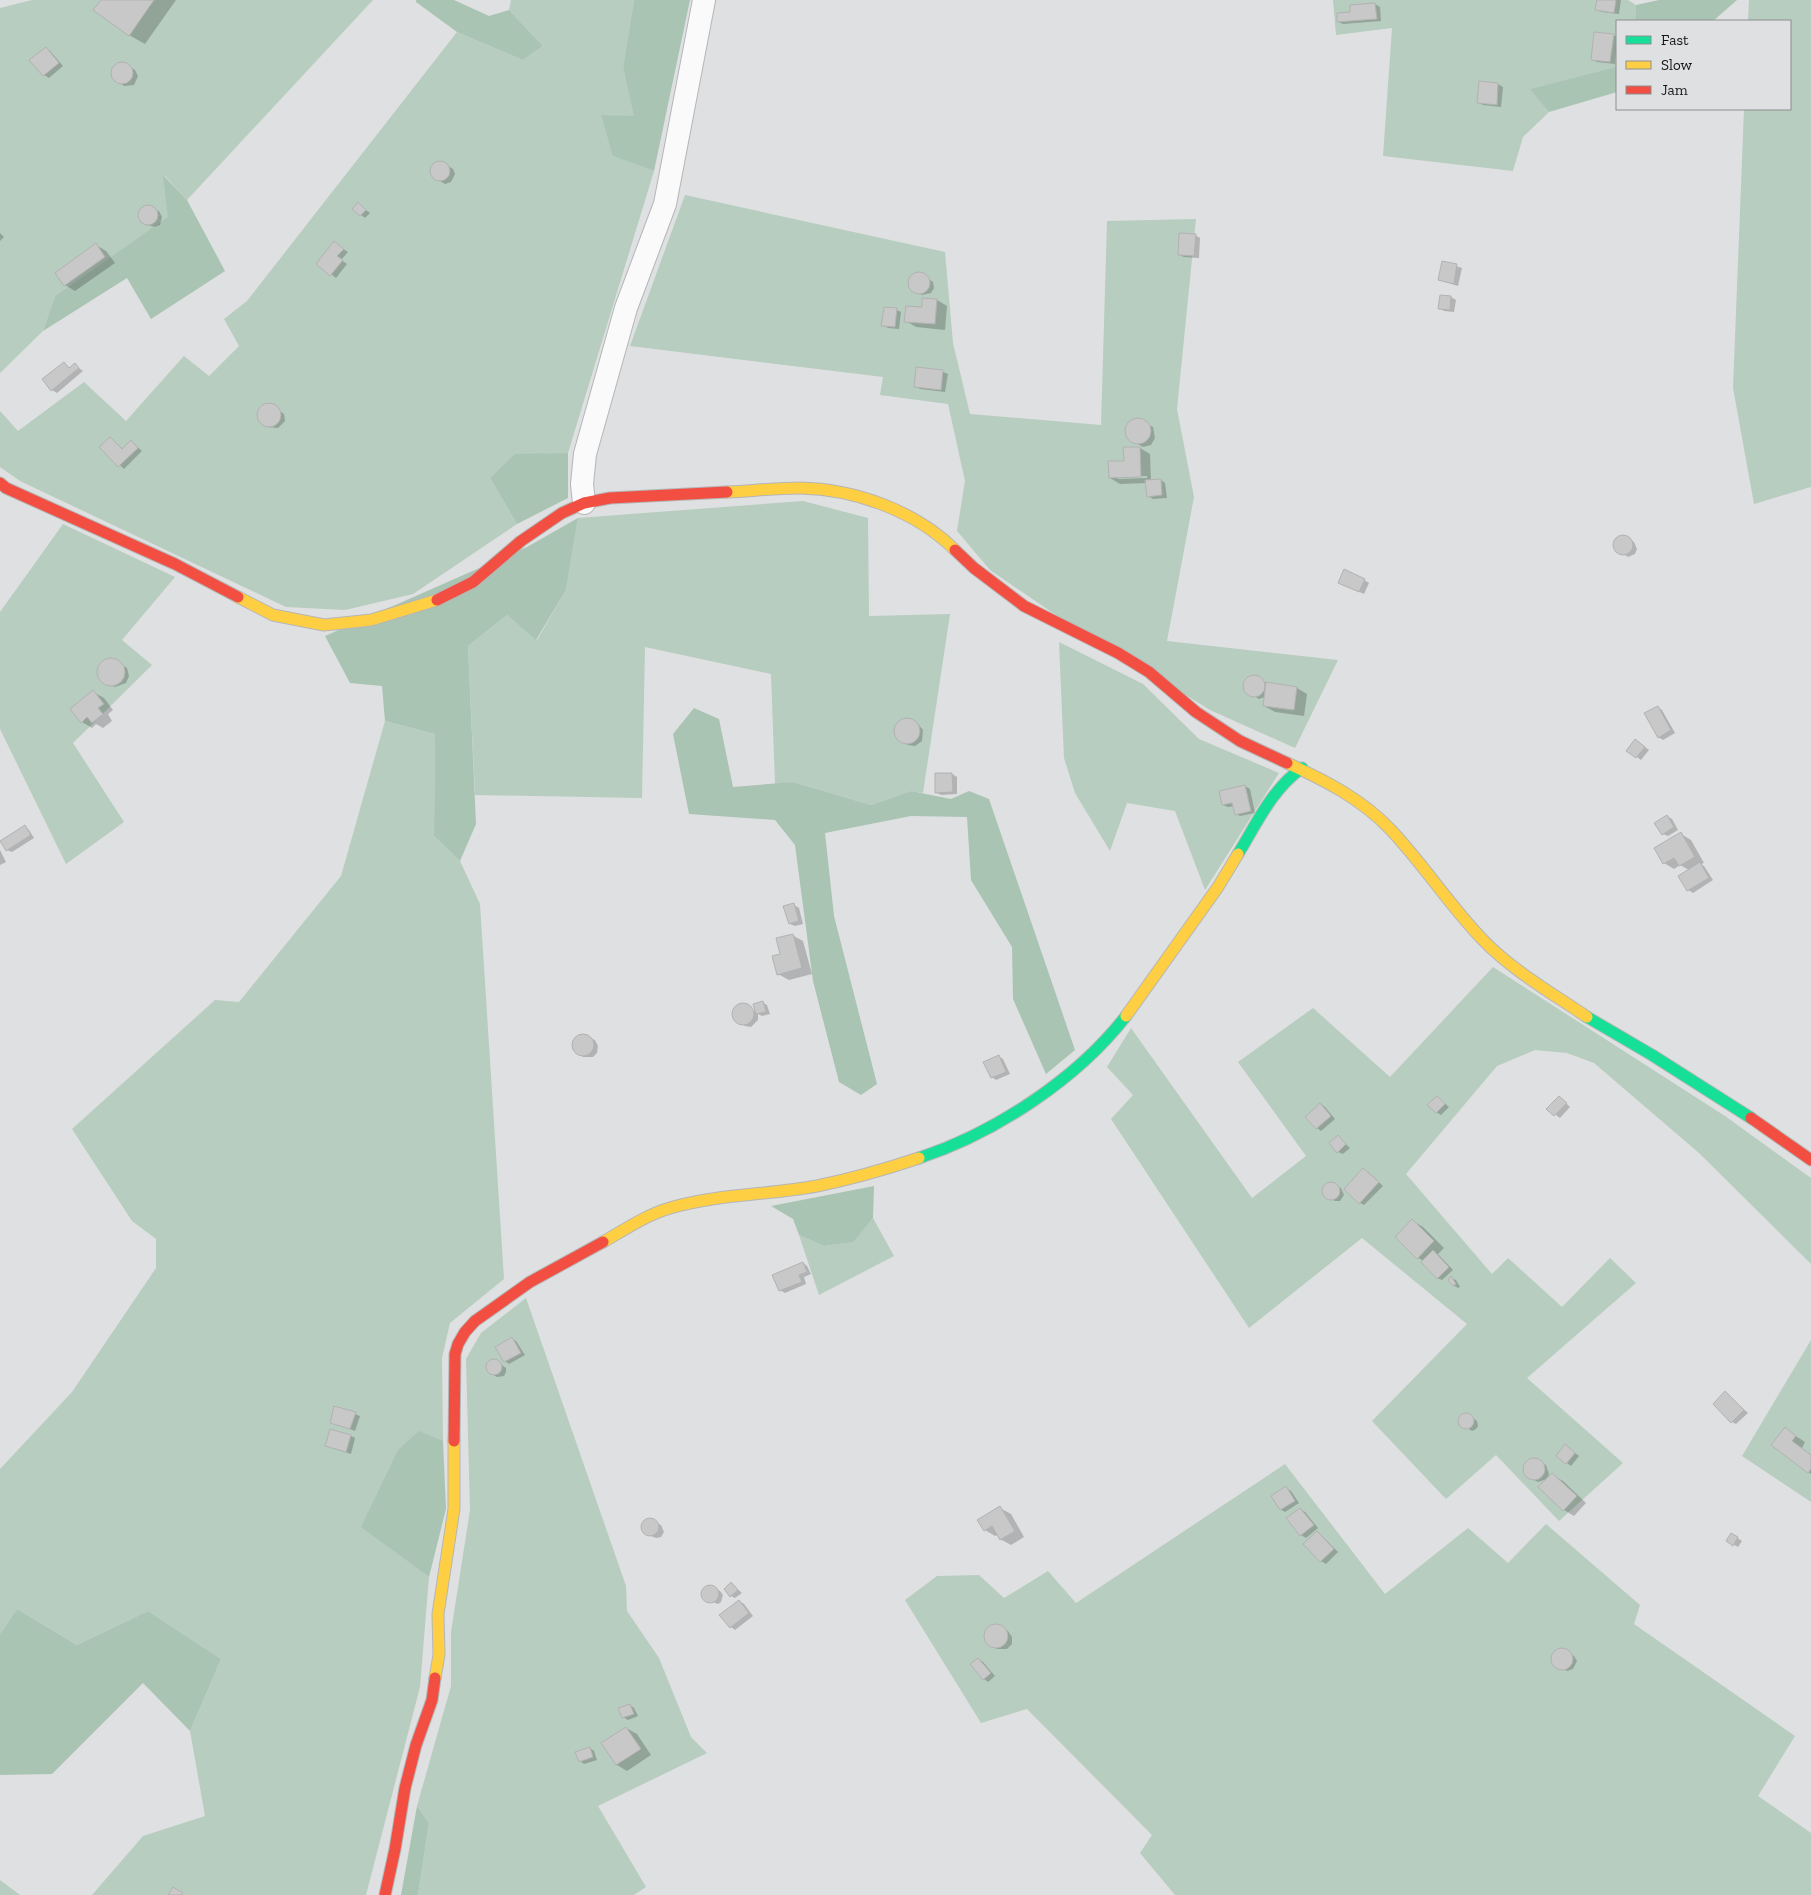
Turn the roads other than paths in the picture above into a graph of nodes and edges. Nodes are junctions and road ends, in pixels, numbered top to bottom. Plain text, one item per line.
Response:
1 (704, 0) edge
2 (0, 483) edge
3 (584, 503) junction
4 (1302, 768) junction
5 (1811, 1160) edge
6 (385, 1895) edge

1 - 3 street
2 - 3 street
3 - 4 street
4 - 5 street
4 - 6 street

